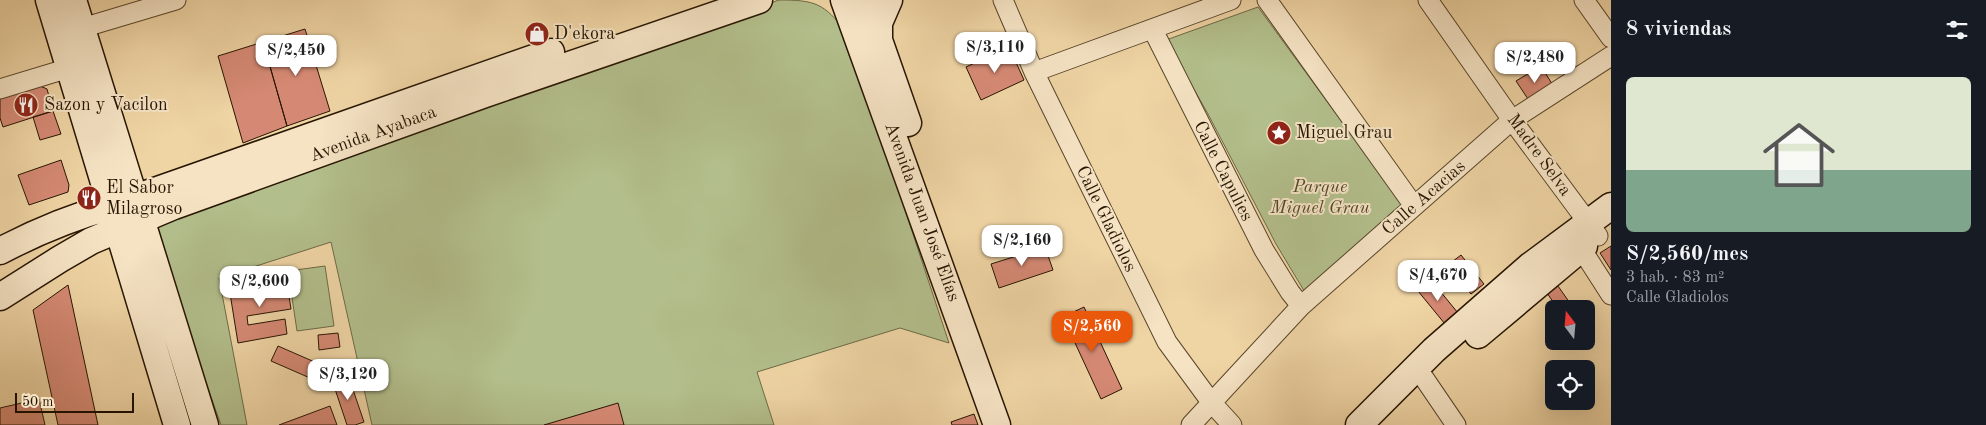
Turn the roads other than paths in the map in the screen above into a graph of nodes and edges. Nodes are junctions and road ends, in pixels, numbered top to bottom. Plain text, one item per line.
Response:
1 (49, 0) edge
2 (73, 0) edge
3 (176, 0) edge
4 (703, 0) edge
5 (759, 0) edge
6 (826, 0) edge
7 (844, 0) edge
8 (865, 0) edge
9 (889, 0) edge
10 (1003, 0) edge
11 (1231, 0) edge
12 (1267, 0) edge
13 (1428, 0) edge
14 (1584, 0) edge
15 (82, 28) junction
16 (1153, 30) junction
17 (867, 35) junction
18 (1611, 38) edge
19 (1611, 56) edge
20 (69, 68) junction
21 (1034, 72) junction
22 (0, 89) edge
23 (1512, 120) junction
24 (1414, 206) junction
25 (1611, 206) edge
26 (127, 213) junction
27 (1590, 234) edge
28 (0, 251) edge
29 (1611, 295) edge
30 (0, 298) edge
31 (1301, 306) junction
32 (1424, 378) junction
33 (1212, 402) junction
34 (178, 425) edge
35 (205, 425) edge
36 (997, 425) edge
37 (1015, 425) edge
38 (1191, 425) edge
39 (1232, 425) edge
40 (1359, 425) edge
41 (1380, 425) edge
42 (1456, 425) edge

1 - 20 street
2 - 15 street
3 - 15 street
4 - 26 street, Avenida Ayabaca
5 - 26 street, Avenida Ayabaca
6 - 17 street
7 - 17 street, Avenida Juan José Elías
8 - 17 street, Avenida Juan José Elías
9 - 17 street
10 - 21 street, Calle Gladiolos
11 - 16 street
12 - 24 street
13 - 23 street, Madre Selva
14 - 18 street
15 - 26 street
16 - 21 street
16 - 31 street, Calle Capulies
17 - 36 street, Avenida Juan José Elías
17 - 37 street, Avenida Juan José Elías
19 - 23 street, Calle Acacias
20 - 22 street
20 - 26 street
21 - 33 street, Calle Gladiolos
23 - 24 street, Calle Acacias
23 - 27 street, Madre Selva
24 - 31 street, Calle Acacias
25 - 27 street
26 - 28 street, Avenida Ayabaca
26 - 30 street, Avenida Ayabaca
26 - 34 street
26 - 35 street
27 - 29 street, Madre Selva
27 - 32 street
27 - 40 street
31 - 33 street, Calle Acacias
32 - 41 street
32 - 42 street
33 - 38 street, Calle Acacias
33 - 39 street, Calle Gladiolos

